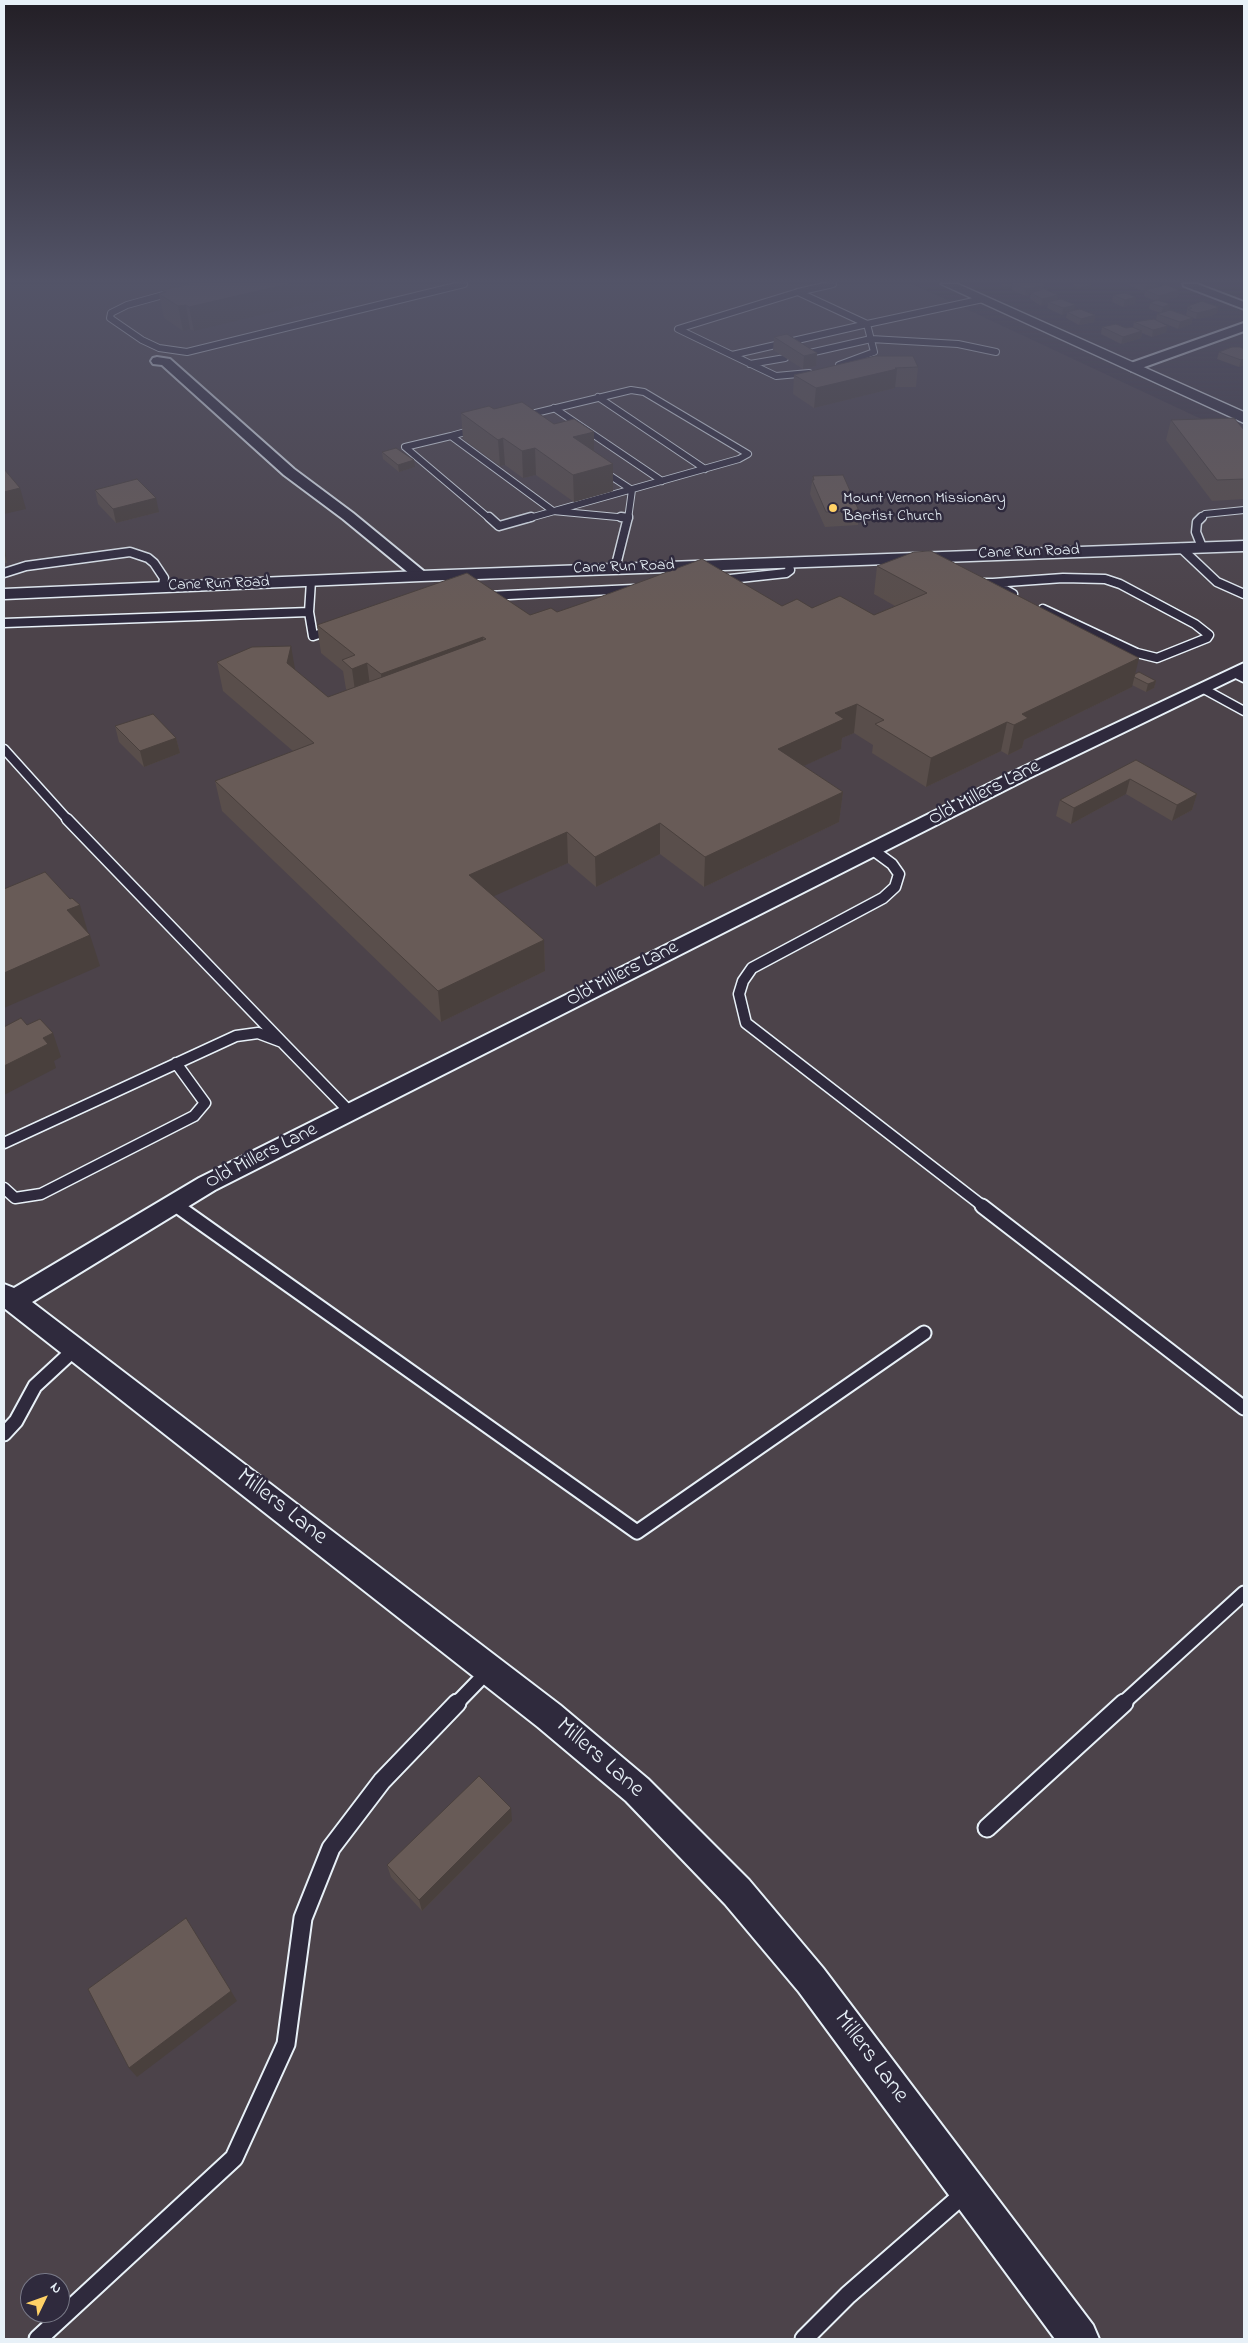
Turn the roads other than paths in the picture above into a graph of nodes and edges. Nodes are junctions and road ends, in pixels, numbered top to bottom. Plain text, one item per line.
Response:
1 (201, 393) edge
2 (615, 393) edge
3 (646, 393) edge
4 (1190, 393) edge
5 (598, 397) junction
6 (554, 408) junction
7 (561, 413) junction
8 (516, 418) edge
9 (1244, 418) edge
10 (531, 421) edge
11 (488, 426) edge
12 (451, 436) junction
13 (594, 465) edge
14 (705, 469) junction
15 (662, 481) junction
16 (632, 490) junction
17 (553, 510) junction
18 (1244, 510) edge
19 (628, 518) junction
20 (1244, 546) edge
21 (1202, 547) junction
22 (1181, 548) junction
23 (788, 562) junction
24 (615, 569) junction
25 (4, 572) edge
26 (421, 576) junction
27 (966, 579) edge
28 (310, 581) junction
29 (710, 581) edge
30 (993, 582) junction
31 (163, 587) junction
32 (643, 588) edge
33 (4, 594) edge
34 (1244, 594) edge
35 (482, 597) edge
36 (1022, 598) edge
37 (1036, 606) edge
38 (309, 612) junction
39 (4, 623) edge
40 (341, 628) edge
41 (1241, 673) edge
42 (1202, 688) junction
43 (1244, 711) edge
44 (4, 749) edge
45 (873, 850) junction
46 (282, 1042) junction
47 (176, 1063) junction
48 (350, 1112) junction
49 (4, 1143) edge
50 (4, 1188) edge
51 (174, 1204) junction
52 (8, 1298) edge
53 (924, 1334) dead end
54 (75, 1349) junction
55 (1244, 1408) edge
56 (4, 1434) edge
57 (1244, 1593) edge
58 (489, 1669) junction
59 (987, 1828) dead end
60 (968, 2190) junction
61 (38, 2339) edge
62 (804, 2339) edge
63 (1079, 2339) edge

1 - 26 street
2 - 5 lane
3 - 14 lane
4 - 9 main road
5 - 6 lane
5 - 14 lane
6 - 7 lane
6 - 8 lane
7 - 10 lane
7 - 15 lane
11 - 12 lane
12 - 17 lane
12 - 17 lane
13 - 16 lane
14 - 15 lane
15 - 16 lane
16 - 17 lane
16 - 19 lane
17 - 19 lane
18 - 21 lane
19 - 24 lane
20 - 21 main road, Cane Run Road
21 - 22 main road, Cane Run Road
22 - 23 main road, Cane Run Road
22 - 34 lane
23 - 24 main road, Cane Run Road
23 - 29 lane
24 - 26 main road, Cane Run Road
25 - 31 lane
26 - 28 main road, Cane Run Road
27 - 30 lane
28 - 31 main road, Cane Run Road
28 - 38 lane
30 - 36 lane
30 - 37 lane
31 - 33 main road, Cane Run Road
32 - 35 lane
38 - 39 lane
38 - 40 lane
41 - 42 street, Old Millers Lane
42 - 43 lane
42 - 45 street, Old Millers Lane
44 - 46 lane
45 - 48 street, Old Millers Lane
45 - 55 lane
46 - 47 lane
46 - 48 lane
47 - 49 lane
47 - 50 lane
48 - 51 street, Old Millers Lane
51 - 52 street, Old Millers Lane
51 - 53 lane
52 - 54 street, Millers Lane
54 - 56 lane
54 - 58 street, Millers Lane
57 - 59 lane
58 - 60 street, Millers Lane
58 - 61 lane
60 - 62 lane
60 - 63 street, Millers Lane

